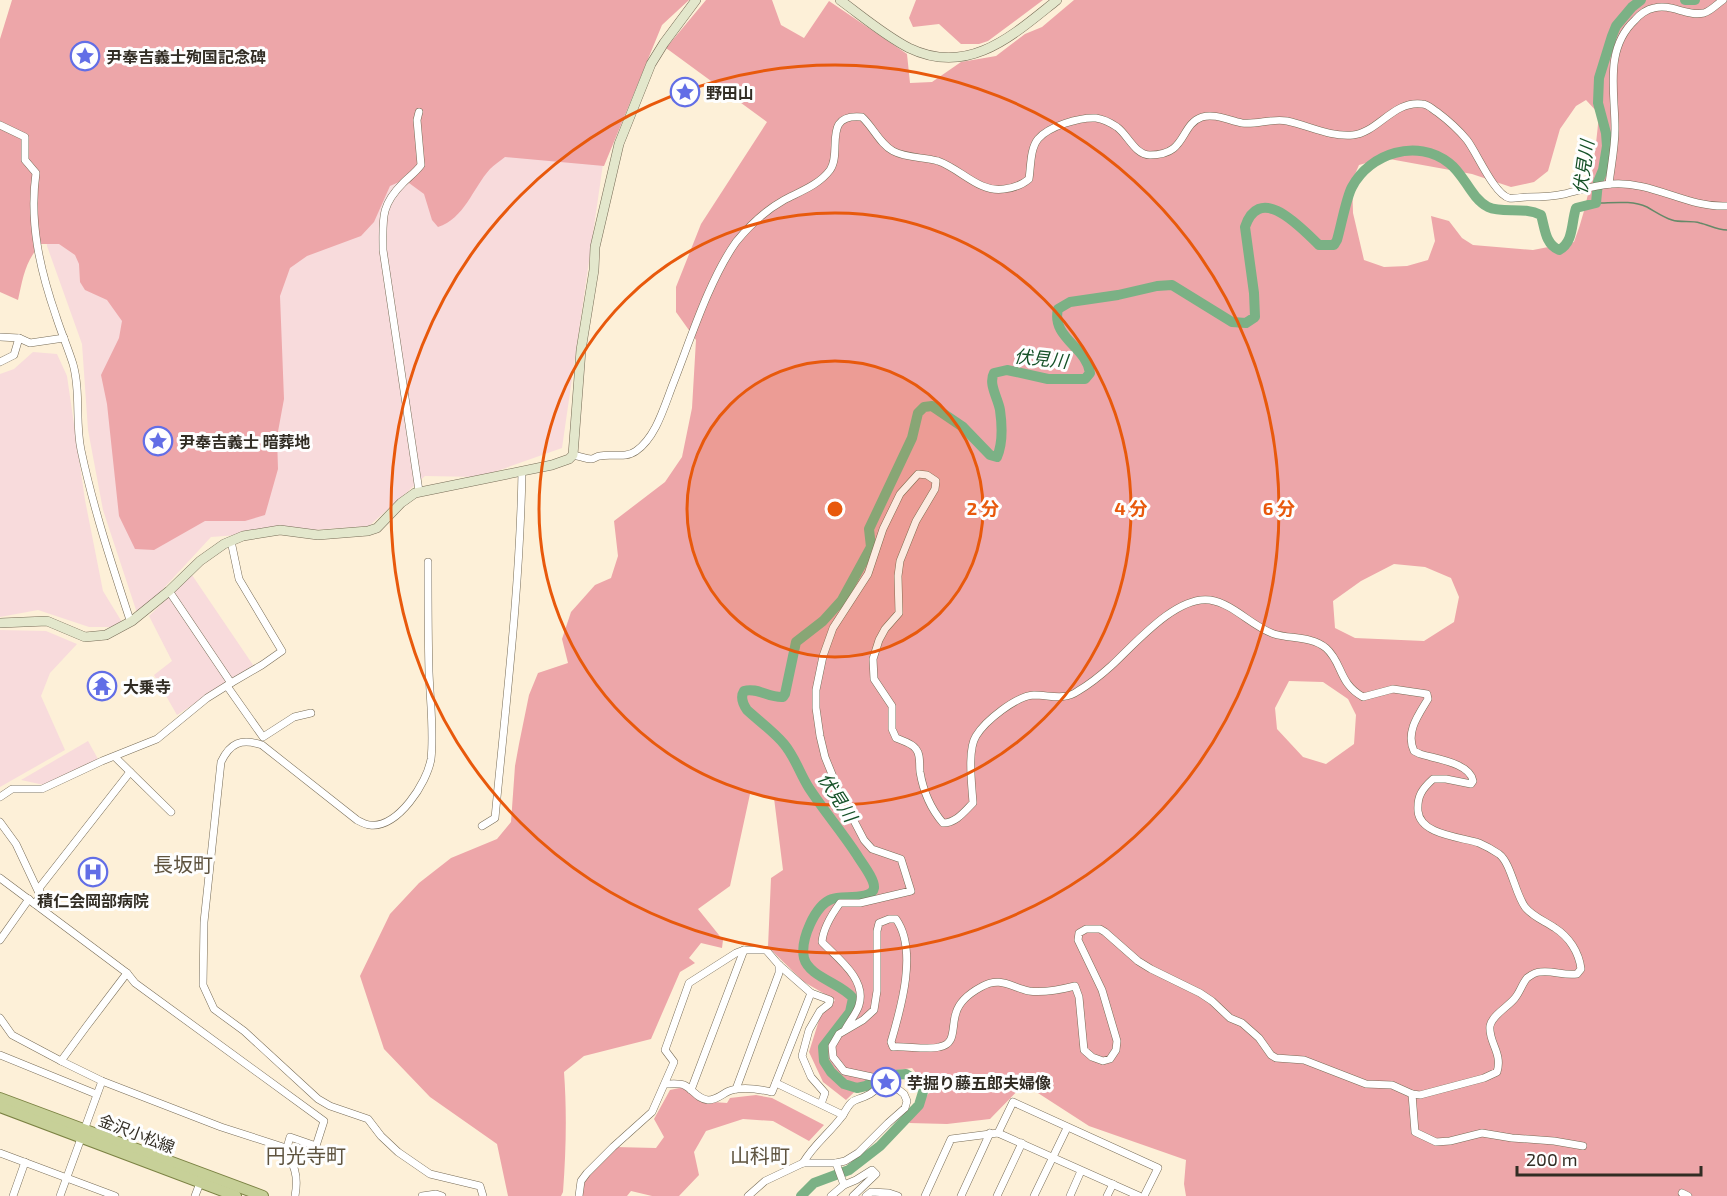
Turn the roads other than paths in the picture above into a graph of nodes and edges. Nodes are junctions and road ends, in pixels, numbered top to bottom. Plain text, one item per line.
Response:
1 (696, 0) edge
2 (840, 0) edge
3 (1058, 0) edge
4 (1723, 0) edge
5 (419, 112) dead end
6 (0, 125) edge
7 (1609, 184) junction
8 (1727, 206) edge
9 (0, 337) edge
10 (19, 338) junction
11 (64, 338) junction
12 (0, 362) edge
13 (573, 455) junction
14 (522, 471) junction
15 (419, 491) junction
16 (231, 541) junction
17 (428, 562) dead end
18 (169, 591) junction
19 (132, 621) junction
20 (0, 623) edge
21 (229, 685) junction
22 (311, 713) dead end
23 (115, 757) junction
24 (130, 772) junction
25 (0, 797) edge
26 (171, 812) dead end
27 (0, 822) edge
28 (482, 826) dead end
29 (0, 878) edge
30 (39, 894) junction
31 (32, 902) junction
32 (0, 940) edge
33 (744, 950) junction
34 (778, 965) junction
35 (127, 973) junction
36 (811, 993) junction
37 (0, 1018) edge
38 (845, 1029) junction
39 (0, 1055) edge
40 (61, 1061) junction
41 (102, 1081) junction
42 (776, 1083) junction
43 (665, 1084) junction
44 (881, 1084) junction
45 (736, 1089) junction
46 (691, 1090) junction
47 (96, 1094) junction
48 (1412, 1094) junction
49 (0, 1098) edge
50 (821, 1104) junction
51 (0, 1107) edge
52 (843, 1115) junction
53 (1066, 1128) junction
54 (82, 1133) junction
55 (994, 1133) junction
56 (1022, 1143) junction
57 (1583, 1146) dead end
58 (286, 1151) junction
59 (0, 1153) edge
60 (1052, 1157) junction
61 (25, 1162) junction
62 (803, 1163) junction
63 (836, 1165) junction
64 (1081, 1171) junction
65 (66, 1177) junction
66 (843, 1182) junction
67 (200, 1183) junction
68 (1113, 1184) junction
69 (889, 1194) edge
70 (111, 1195) edge
71 (13, 1196) edge
72 (60, 1196) edge
73 (195, 1196) edge
74 (237, 1196) edge
75 (263, 1196) edge
76 (296, 1196) edge
77 (422, 1196) edge
78 (442, 1196) edge
79 (483, 1196) edge
80 (579, 1196) edge
81 (748, 1196) edge
82 (831, 1196) edge
83 (853, 1196) edge
84 (866, 1196) edge
85 (898, 1196) edge
86 (925, 1196) edge
87 (962, 1196) edge
88 (997, 1196) edge
89 (1034, 1196) edge
90 (1070, 1196) edge
91 (1107, 1196) edge
92 (1141, 1196) edge

1 - 13 street
2 - 3 street
4 - 7 street
5 - 15 street
6 - 11 street
7 - 8 street
7 - 13 street
9 - 10 street
10 - 11 street
10 - 12 street
11 - 19 street
13 - 14 street
14 - 15 street
14 - 28 street
15 - 16 street
16 - 18 street
16 - 21 street
17 - 79 street
18 - 19 street
18 - 21 street
19 - 20 street
21 - 22 street
21 - 23 street
23 - 24 street
23 - 25 street
24 - 26 street
24 - 30 street
27 - 30 street
29 - 31 street
30 - 31 street
31 - 32 street
31 - 35 street
33 - 34 street
33 - 43 street
33 - 46 street
34 - 36 street
34 - 45 street
35 - 40 street
35 - 58 street
36 - 42 street
36 - 50 street
37 - 40 street
38 - 44 street
38 - 48 street
38 - 48 street
39 - 47 street
40 - 41 street
41 - 47 street
41 - 58 street
42 - 45 street
42 - 50 street
43 - 46 street
43 - 80 street
44 - 52 street
44 - 63 street
45 - 46 street
47 - 54 street
48 - 57 street
49 - 54 main road, 金沢小松線
50 - 52 street
51 - 54 main road, 金沢小松線
52 - 62 street
53 - 55 street
53 - 60 street
53 - 92 street
54 - 65 street
54 - 67 main road, 金沢小松線
54 - 75 main road, 金沢小松線
55 - 56 street
55 - 86 street
55 - 87 street
56 - 60 street
56 - 88 street
58 - 76 street
59 - 61 street
60 - 64 street
60 - 89 street
61 - 65 street
61 - 71 street
62 - 63 street
62 - 81 street
63 - 66 street
64 - 68 street
64 - 90 street
65 - 70 street
65 - 72 street
66 - 82 street
66 - 83 street
67 - 73 street
67 - 74 main road, 金沢小松線
68 - 91 street
68 - 92 street
69 - 84 street
69 - 85 street
77 - 78 street

